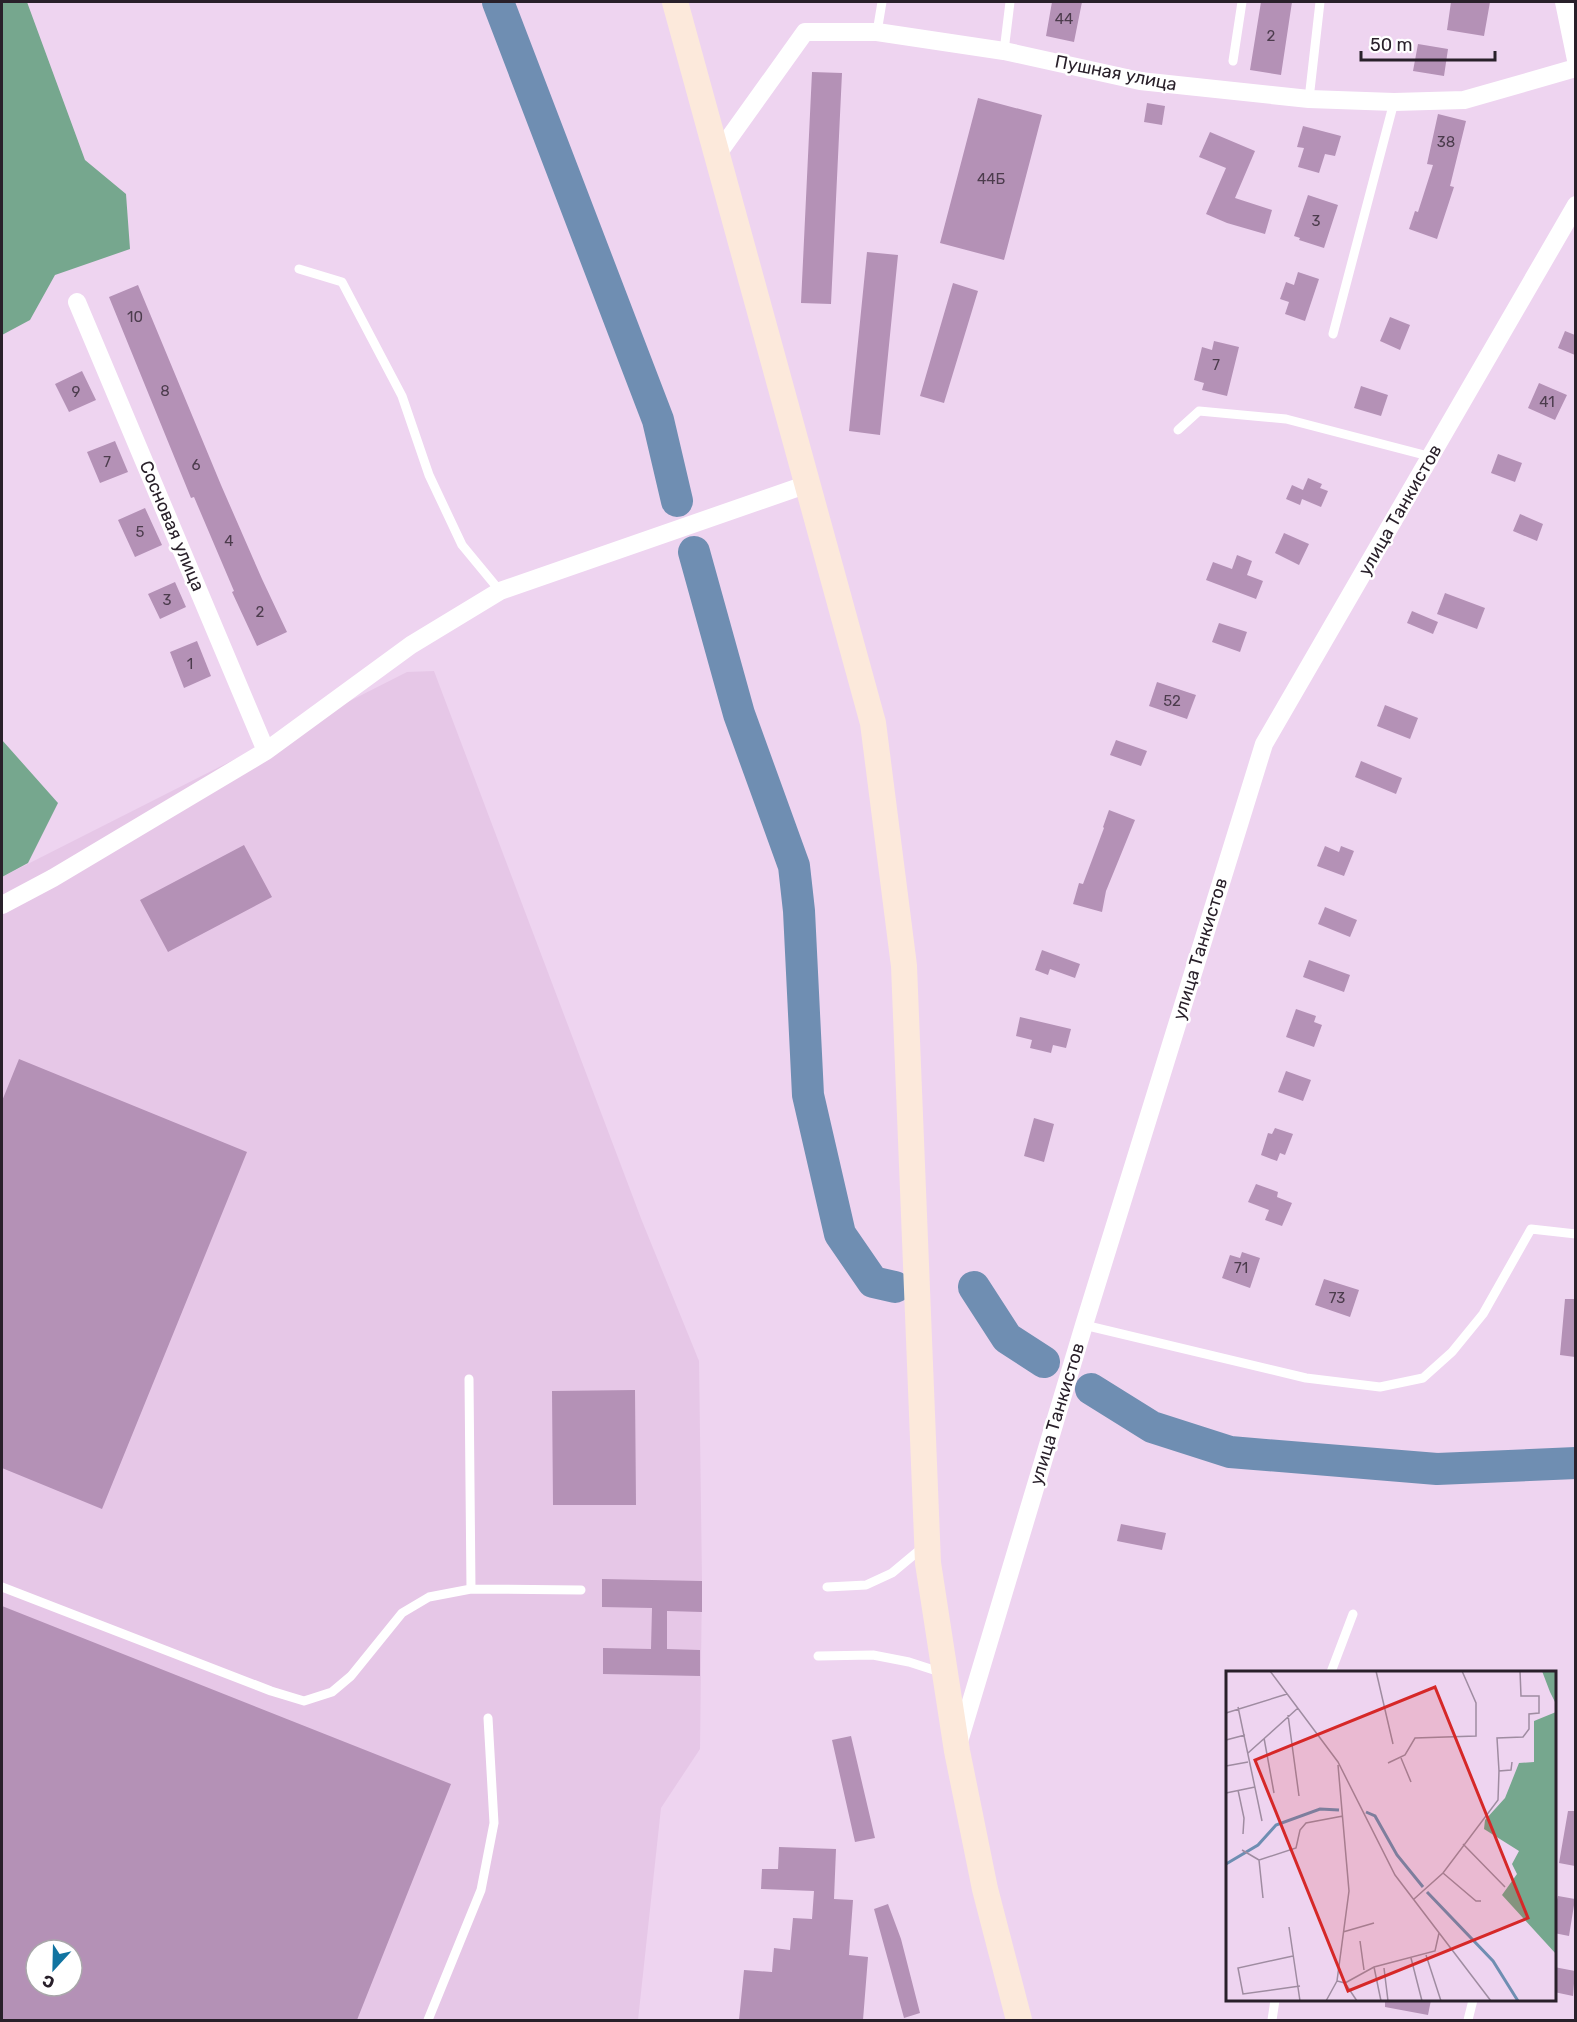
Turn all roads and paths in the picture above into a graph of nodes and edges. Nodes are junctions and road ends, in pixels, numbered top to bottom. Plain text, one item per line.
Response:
1 (675, 2) edge
2 (882, 2) edge
3 (1010, 2) edge
4 (1242, 2) edge
5 (1320, 2) edge
6 (1563, 2) edge
7 (877, 32) junction
8 (1004, 51) junction
9 (1575, 60) edge
10 (1233, 61) dead end
11 (1575, 68) edge
12 (1308, 99) junction
13 (1394, 102) junction
14 (717, 155) junction
15 (1575, 205) edge
16 (299, 269) dead end
17 (77, 302) dead end
18 (1333, 334) dead end
19 (1178, 430) dead end
20 (1431, 457) junction
21 (808, 484) junction
22 (500, 591) junction
23 (266, 751) junction
24 (2, 905) edge
25 (1575, 1234) edge
26 (1084, 1325) junction
27 (469, 1379) dead end
28 (927, 1541) junction
29 (2, 1587) edge
30 (827, 1587) dead end
31 (471, 1589) junction
32 (581, 1590) dead end
33 (1353, 1614) dead end
34 (818, 1656) dead end
35 (1331, 1671) edge
36 (945, 1674) junction
37 (488, 1718) dead end
38 (957, 1751) junction
39 (1275, 2001) edge
40 (1473, 2001) edge
41 (428, 2020) edge
42 (1019, 2020) edge
43 (1272, 2020) edge
44 (1468, 2020) edge

1 - 14 main road
2 - 7 lane
3 - 8 lane
4 - 10 lane
5 - 12 lane
6 - 9 street
7 - 8 street, Пушная улица
7 - 14 street, Пушная улица
8 - 12 street, Пушная улица
11 - 13 street, Пушная улица
12 - 13 street, Пушная улица
13 - 18 lane
14 - 21 main road
15 - 20 street, улица Танкистов
16 - 22 lane
17 - 23 street, Сосновая улица
19 - 20 lane
20 - 26 street, улица Танкистов
21 - 22 street
21 - 28 main road
22 - 23 street
23 - 24 street
25 - 26 lane
26 - 38 street, улица Танкистов
27 - 31 lane
28 - 30 lane
28 - 36 main road
29 - 31 lane
31 - 32 lane
33 - 35 lane
34 - 36 lane
36 - 38 main road
37 - 41 lane
38 - 42 main road
39 - 43 lane
40 - 44 lane

